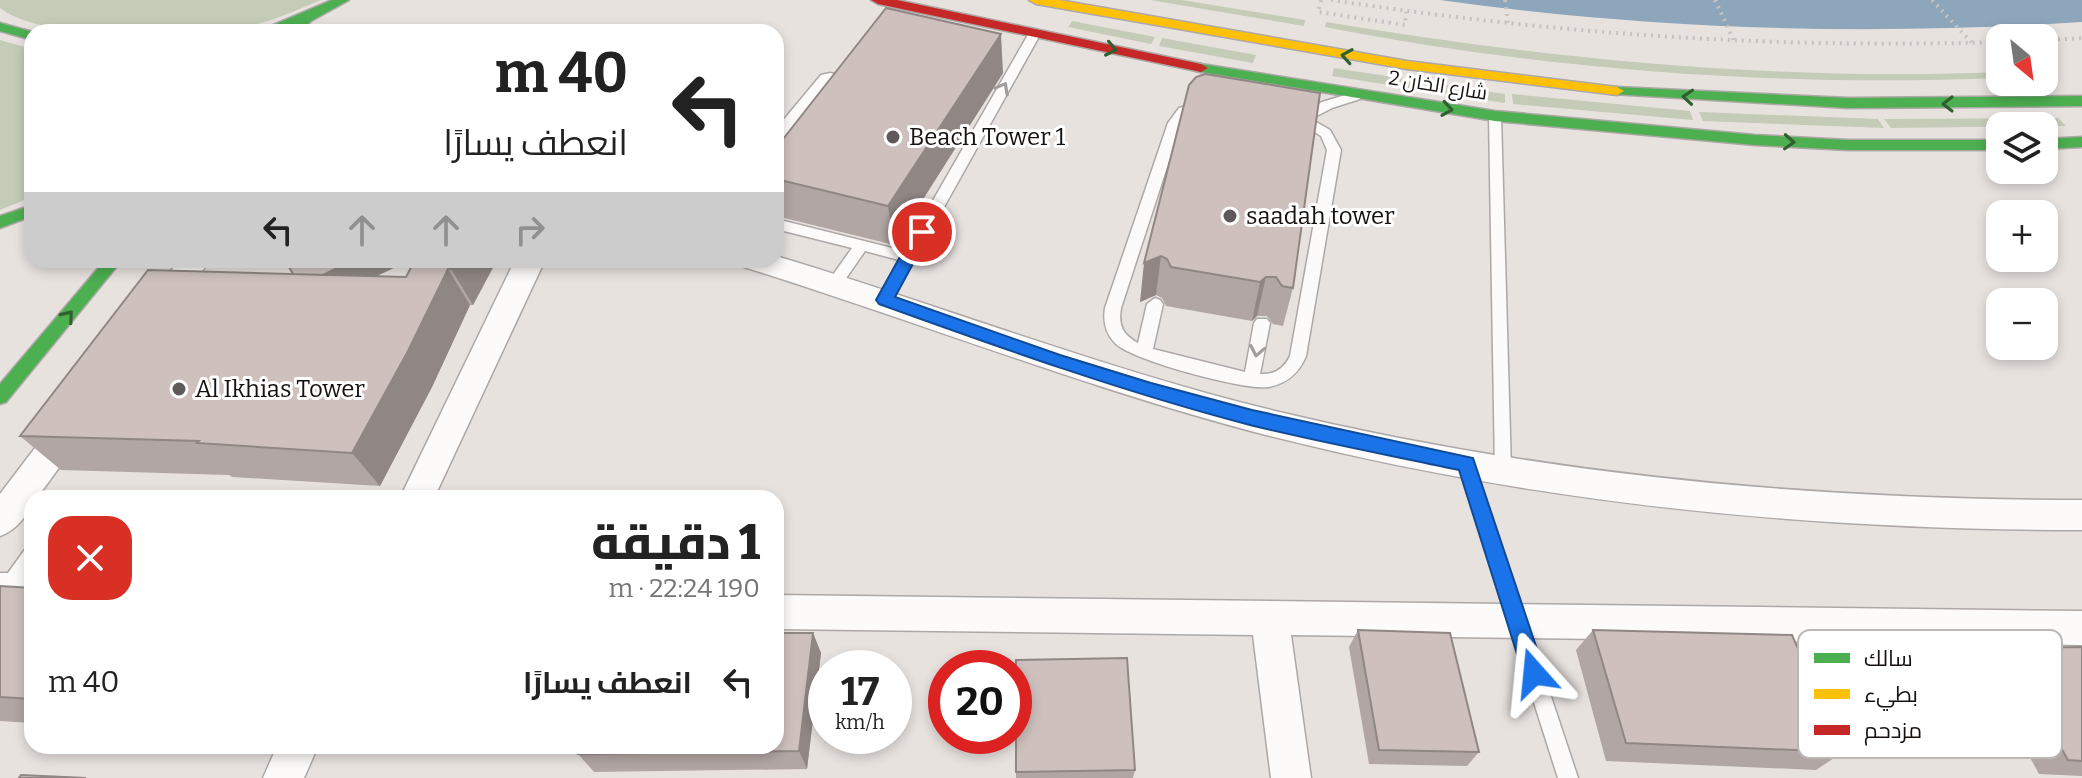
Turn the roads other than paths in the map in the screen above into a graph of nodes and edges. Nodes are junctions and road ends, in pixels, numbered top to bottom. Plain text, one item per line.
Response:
1 (342, 0) edge
2 (1036, 0) edge
3 (897, 8) edge
4 (301, 24) edge
5 (0, 27) edge
6 (874, 27) edge
7 (1035, 33) junction
8 (24, 34) edge
9 (1020, 58) junction
10 (1004, 61) dead end
11 (844, 63) edge
12 (1196, 67) junction
13 (1361, 95) junction
14 (1213, 97) junction
15 (2082, 101) edge
16 (1495, 116) junction
17 (1298, 120) junction
18 (784, 136) edge
19 (2082, 142) edge
20 (2058, 143) edge
21 (1986, 145) edge
22 (24, 213) edge
23 (0, 222) edge
24 (784, 226) edge
25 (861, 246) junction
26 (908, 257) junction
27 (90, 268) edge
28 (107, 268) edge
29 (189, 268) edge
30 (526, 268) edge
31 (782, 268) edge
32 (835, 283) junction
33 (91, 288) junction
34 (885, 300) junction
35 (1155, 304) dead end
36 (1262, 323) edge
37 (147, 324) edge
38 (1144, 353) junction
39 (32, 358) junction
40 (11, 363) dead end
41 (1251, 380) junction
42 (0, 397) edge
43 (90, 401) edge
44 (1466, 464) junction
45 (1503, 470) junction
46 (28, 490) edge
47 (421, 490) edge
48 (2082, 515) edge
49 (24, 562) edge
50 (6, 581) edge
51 (784, 612) edge
52 (1270, 618) junction
53 (1517, 621) junction
54 (2082, 628) edge
55 (294, 754) edge
56 (283, 778) edge
57 (1291, 778) edge
58 (1568, 778) edge

1 - 4 main road
15 -> 2 main road, شارع الخان 2
3 - 6 street
3 - 7 main road, شارع الخان 2
5 - 8 main road
7 - 9 lane
7 -> 12 main road, شارع الخان 2
9 - 10 lane
26 -> 9 lane
11 - 18 street
12 - 13 main road, شارع الخان 2
12 - 14 lane
13 -> 16 main road, شارع الخان 2
13 - 17 lane
14 - 17 lane
14 - 38 lane
16 -> 21 main road, شارع الخان 2
16 - 45 lane
17 - 41 lane
19 - 20 main road
22 - 23 main road
24 - 25 lane
25 - 26 lane
25 - 32 lane
26 - 34 lane
27 - 33 main road
28 - 33 main road
29 - 37 street
30 - 47 street
31 - 32 street
32 - 34 street
39 -> 33 main road
34 - 44 street
35 - 38 lane
36 -> 41 lane
38 - 41 lane
39 - 40 lane
39 - 42 main road
43 - 46 street
44 - 45 street
44 - 53 lane
45 - 48 street
49 - 50 lane
51 - 52 street
52 - 53 street
52 - 57 street
53 - 54 street
53 - 58 lane
55 - 56 street

